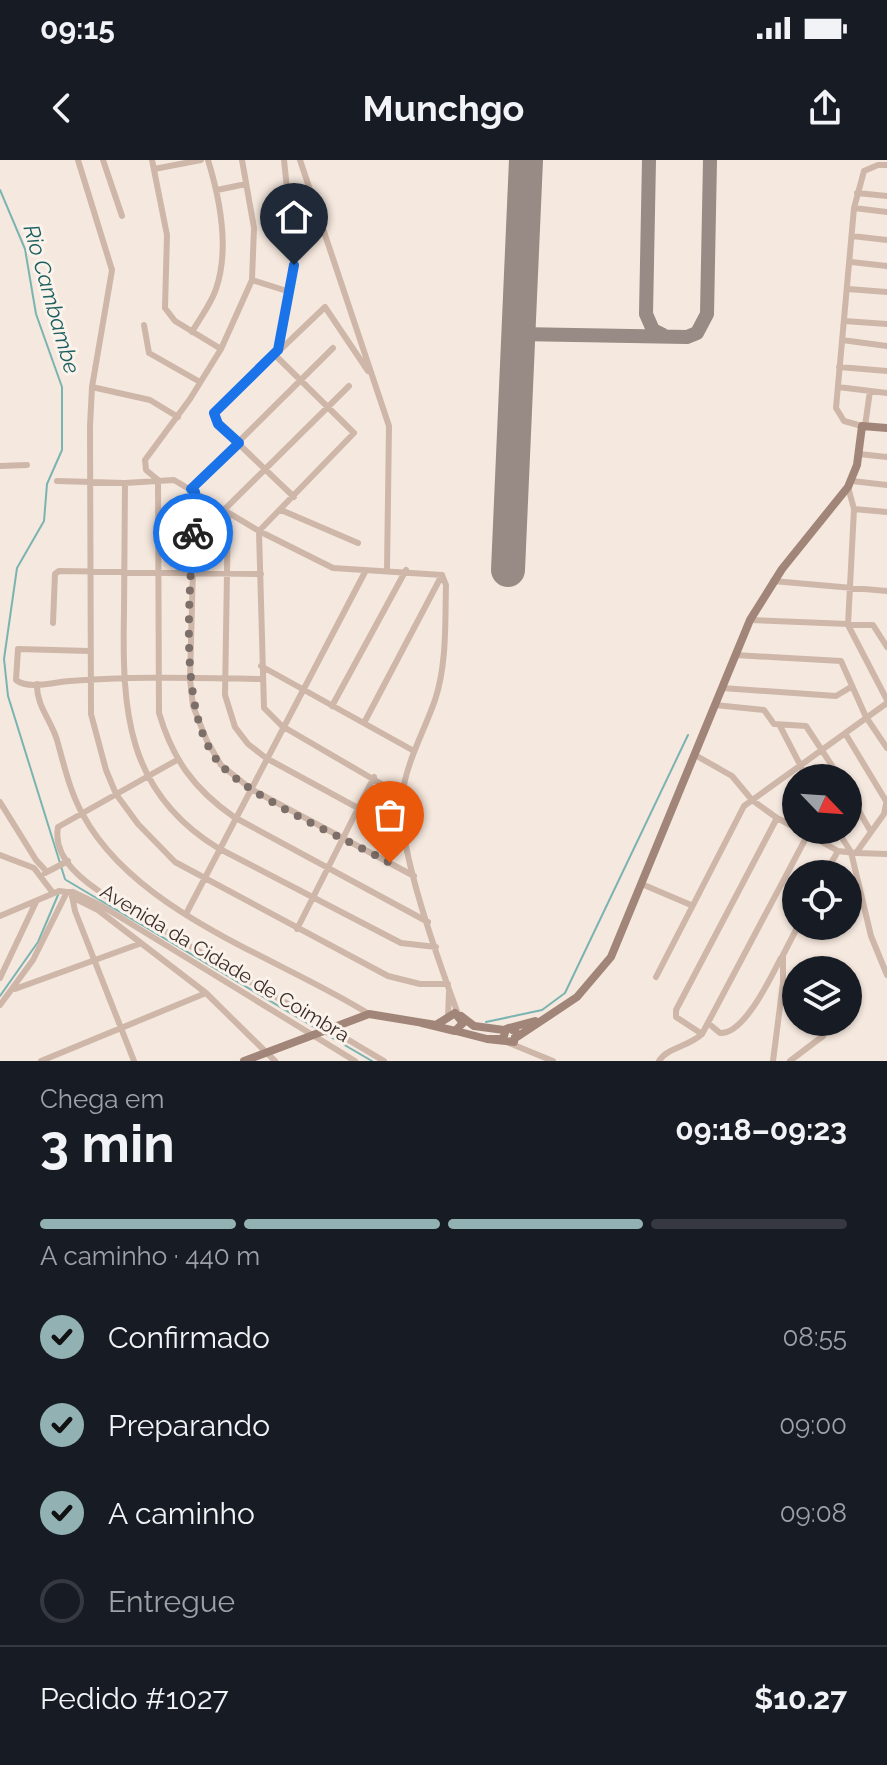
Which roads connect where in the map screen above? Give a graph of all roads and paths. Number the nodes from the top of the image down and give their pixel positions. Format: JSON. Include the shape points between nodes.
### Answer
{"nodes":[{"id":1,"x":78,"y":160,"type":"edge"},
{"id":2,"x":103,"y":160,"type":"edge"},
{"id":3,"x":152,"y":160,"type":"edge"},
{"id":4,"x":201,"y":160,"type":"edge"},
{"id":5,"x":208,"y":160,"type":"edge"},
{"id":6,"x":242,"y":160,"type":"edge"},
{"id":7,"x":284,"y":160,"type":"edge"},
{"id":8,"x":300,"y":160,"type":"edge"},
{"id":9,"x":887,"y":165,"type":"edge"},
{"id":10,"x":154,"y":169,"type":"junction"},
{"id":11,"x":246,"y":184,"type":"junction"},
{"id":12,"x":217,"y":190,"type":"junction"},
{"id":13,"x":857,"y":193,"type":"junction"},
{"id":14,"x":887,"y":196,"type":"edge"},
{"id":15,"x":854,"y":208,"type":"junction"},
{"id":16,"x":887,"y":212,"type":"edge"},
{"id":17,"x":122,"y":216,"type":"dead end"},
{"id":18,"x":852,"y":236,"type":"junction"},
{"id":19,"x":887,"y":240,"type":"edge"},
{"id":20,"x":851,"y":262,"type":"junction"},
{"id":21,"x":887,"y":266,"type":"edge"},
{"id":22,"x":252,"y":280,"type":"junction"},
{"id":23,"x":848,"y":289,"type":"junction"},
{"id":24,"x":287,"y":291,"type":"junction"},
{"id":25,"x":887,"y":292,"type":"edge"},
{"id":26,"x":844,"y":321,"type":"junction"},
{"id":27,"x":887,"y":324,"type":"edge"},
{"id":28,"x":144,"y":325,"type":"dead end"},
{"id":29,"x":192,"y":332,"type":"junction"},
{"id":30,"x":842,"y":340,"type":"junction"},
{"id":31,"x":887,"y":346,"type":"edge"},
{"id":32,"x":333,"y":348,"type":"dead end"},
{"id":33,"x":221,"y":349,"type":"junction"},
{"id":34,"x":276,"y":352,"type":"junction"},
{"id":35,"x":839,"y":367,"type":"junction"},
{"id":36,"x":887,"y":371,"type":"edge"},
{"id":37,"x":302,"y":380,"type":"junction"},
{"id":38,"x":375,"y":381,"type":"junction"},
{"id":39,"x":200,"y":382,"type":"junction"},
{"id":40,"x":349,"y":386,"type":"dead end"},
{"id":41,"x":92,"y":387,"type":"junction"},
{"id":42,"x":838,"y":387,"type":"junction"},
{"id":43,"x":870,"y":391,"type":"junction"},
{"id":44,"x":887,"y":393,"type":"edge"},
{"id":45,"x":330,"y":407,"type":"junction"},
{"id":46,"x":178,"y":417,"type":"junction"},
{"id":47,"x":863,"y":426,"type":"junction"},
{"id":48,"x":887,"y":428,"type":"edge"},
{"id":49,"x":239,"y":443,"type":"junction"},
{"id":50,"x":859,"y":454,"type":"junction"},
{"id":51,"x":887,"y":457,"type":"edge"},
{"id":52,"x":27,"y":465,"type":"dead end"},
{"id":53,"x":0,"y":466,"type":"edge"},
{"id":54,"x":265,"y":469,"type":"junction"},
{"id":55,"x":158,"y":480,"type":"junction"},
{"id":56,"x":57,"y":481,"type":"dead end"},
{"id":57,"x":90,"y":483,"type":"junction"},
{"id":58,"x":125,"y":483,"type":"junction"},
{"id":59,"x":850,"y":484,"type":"junction"},
{"id":60,"x":887,"y":485,"type":"edge"},
{"id":61,"x":193,"y":490,"type":"junction"},
{"id":62,"x":294,"y":497,"type":"junction"},
{"id":63,"x":854,"y":509,"type":"junction"},
{"id":64,"x":281,"y":510,"type":"junction"},
{"id":65,"x":225,"y":512,"type":"junction"},
{"id":66,"x":887,"y":512,"type":"edge"},
{"id":67,"x":259,"y":531,"type":"junction"},
{"id":68,"x":358,"y":543,"type":"dead end"},
{"id":69,"x":387,"y":570,"type":"junction"},
{"id":70,"x":406,"y":570,"type":"junction"},
{"id":71,"x":90,"y":571,"type":"junction"},
{"id":72,"x":124,"y":572,"type":"junction"},
{"id":73,"x":158,"y":572,"type":"junction"},
{"id":74,"x":192,"y":572,"type":"junction"},
{"id":75,"x":365,"y":572,"type":"junction"},
{"id":76,"x":226,"y":573,"type":"junction"},
{"id":77,"x":261,"y":574,"type":"junction"},
{"id":78,"x":442,"y":575,"type":"junction"},
{"id":79,"x":773,"y":581,"type":"junction"},
{"id":80,"x":851,"y":588,"type":"junction"},
{"id":81,"x":887,"y":591,"type":"edge"},
{"id":82,"x":750,"y":620,"type":"junction"},
{"id":83,"x":53,"y":623,"type":"dead end"},
{"id":84,"x":848,"y":625,"type":"junction"},
{"id":85,"x":887,"y":647,"type":"edge"},
{"id":86,"x":89,"y":651,"type":"junction"},
{"id":87,"x":735,"y":655,"type":"junction"},
{"id":88,"x":261,"y":666,"type":"junction"},
{"id":89,"x":122,"y":678,"type":"junction"},
{"id":90,"x":157,"y":678,"type":"junction"},
{"id":91,"x":89,"y":679,"type":"junction"},
{"id":92,"x":190,"y":679,"type":"junction"},
{"id":93,"x":224,"y":679,"type":"junction"},
{"id":94,"x":261,"y":679,"type":"junction"},
{"id":95,"x":37,"y":684,"type":"junction"},
{"id":96,"x":851,"y":687,"type":"junction"},
{"id":97,"x":722,"y":688,"type":"junction"},
{"id":98,"x":303,"y":689,"type":"junction"},
{"id":99,"x":887,"y":701,"type":"edge"},
{"id":100,"x":715,"y":705,"type":"junction"},
{"id":101,"x":332,"y":706,"type":"junction"},
{"id":102,"x":866,"y":717,"type":"junction"},
{"id":103,"x":364,"y":723,"type":"junction"},
{"id":104,"x":282,"y":726,"type":"junction"},
{"id":105,"x":780,"y":726,"type":"junction"},
{"id":106,"x":845,"y":733,"type":"junction"},
{"id":107,"x":887,"y":748,"type":"edge"},
{"id":108,"x":823,"y":749,"type":"junction"},
{"id":109,"x":414,"y":751,"type":"junction"},
{"id":110,"x":695,"y":755,"type":"junction"},
{"id":111,"x":266,"y":758,"type":"junction"},
{"id":112,"x":177,"y":760,"type":"junction"},
{"id":113,"x":799,"y":764,"type":"edge"},
{"id":114,"x":801,"y":764,"type":"edge"},
{"id":115,"x":832,"y":764,"type":"edge"},
{"id":116,"x":148,"y":776,"type":"junction"},
{"id":117,"x":374,"y":777,"type":"junction"},
{"id":118,"x":782,"y":778,"type":"edge"},
{"id":119,"x":251,"y":789,"type":"junction"},
{"id":120,"x":116,"y":794,"type":"junction"},
{"id":121,"x":402,"y":796,"type":"junction"},
{"id":122,"x":752,"y":800,"type":"junction"},
{"id":123,"x":886,"y":800,"type":"edge"},
{"id":124,"x":0,"y":802,"type":"edge"},
{"id":125,"x":359,"y":806,"type":"junction"},
{"id":126,"x":83,"y":815,"type":"junction"},
{"id":127,"x":862,"y":816,"type":"edge"},
{"id":128,"x":234,"y":817,"type":"junction"},
{"id":129,"x":777,"y":818,"type":"junction"},
{"id":130,"x":782,"y":821,"type":"edge"},
{"id":131,"x":871,"y":832,"type":"junction"},
{"id":132,"x":404,"y":833,"type":"junction"},
{"id":133,"x":342,"y":836,"type":"junction"},
{"id":134,"x":803,"y":844,"type":"edge"},
{"id":135,"x":826,"y":844,"type":"edge"},
{"id":136,"x":847,"y":844,"type":"edge"},
{"id":137,"x":218,"y":848,"type":"junction"},
{"id":138,"x":838,"y":851,"type":"junction"},
{"id":139,"x":853,"y":853,"type":"junction"},
{"id":140,"x":887,"y":854,"type":"edge"},
{"id":141,"x":0,"y":855,"type":"edge"},
{"id":142,"x":833,"y":860,"type":"edge"},
{"id":143,"x":66,"y":862,"type":"junction"},
{"id":144,"x":328,"y":868,"type":"junction"},
{"id":145,"x":47,"y":872,"type":"junction"},
{"id":146,"x":414,"y":876,"type":"junction"},
{"id":147,"x":202,"y":880,"type":"junction"},
{"id":148,"x":644,"y":885,"type":"junction"},
{"id":149,"x":76,"y":890,"type":"junction"},
{"id":150,"x":53,"y":893,"type":"junction"},
{"id":151,"x":312,"y":899,"type":"junction"},
{"id":152,"x":36,"y":902,"type":"junction"},
{"id":153,"x":691,"y":905,"type":"junction"},
{"id":154,"x":186,"y":914,"type":"junction"},
{"id":155,"x":0,"y":916,"type":"edge"},
{"id":156,"x":428,"y":922,"type":"junction"},
{"id":157,"x":297,"y":929,"type":"junction"},
{"id":158,"x":791,"y":940,"type":"edge"},
{"id":159,"x":139,"y":944,"type":"junction"},
{"id":160,"x":436,"y":947,"type":"junction"},
{"id":161,"x":783,"y":955,"type":"junction"},
{"id":162,"x":95,"y":960,"type":"junction"},
{"id":163,"x":887,"y":975,"type":"edge"},
{"id":164,"x":656,"y":977,"type":"dead end"},
{"id":165,"x":0,"y":978,"type":"edge"},
{"id":166,"x":448,"y":986,"type":"junction"},
{"id":167,"x":15,"y":989,"type":"junction"},
{"id":168,"x":206,"y":993,"type":"junction"},
{"id":169,"x":0,"y":1005,"type":"edge"},
{"id":170,"x":568,"y":1005,"type":"junction"},
{"id":171,"x":369,"y":1014,"type":"junction"},
{"id":172,"x":459,"y":1015,"type":"junction"},
{"id":173,"x":447,"y":1018,"type":"junction"},
{"id":174,"x":422,"y":1023,"type":"junction"},
{"id":175,"x":708,"y":1023,"type":"junction"},
{"id":176,"x":123,"y":1029,"type":"junction"},
{"id":177,"x":327,"y":1029,"type":"junction"},
{"id":178,"x":507,"y":1029,"type":"junction"},
{"id":179,"x":454,"y":1031,"type":"junction"},
{"id":180,"x":314,"y":1034,"type":"junction"},
{"id":181,"x":702,"y":1034,"type":"junction"},
{"id":182,"x":823,"y":1036,"type":"dead end"},
{"id":183,"x":487,"y":1039,"type":"junction"},
{"id":184,"x":514,"y":1040,"type":"junction"},
{"id":185,"x":265,"y":1052,"type":"junction"},
{"id":186,"x":41,"y":1061,"type":"edge"},
{"id":187,"x":134,"y":1061,"type":"edge"},
{"id":188,"x":244,"y":1061,"type":"edge"},
{"id":189,"x":275,"y":1061,"type":"edge"},
{"id":190,"x":355,"y":1061,"type":"edge"},
{"id":191,"x":384,"y":1061,"type":"edge"},
{"id":192,"x":553,"y":1061,"type":"edge"},
{"id":193,"x":659,"y":1061,"type":"edge"},
{"id":194,"x":773,"y":1061,"type":"edge"},
{"id":195,"x":790,"y":1061,"type":"edge"}],
"edges":[{"from":1,"to":41,"type":"street","via":[[112,259]]},
{"from":2,"to":17,"type":"street"},
{"from":3,"to":10,"type":"street"},
{"from":4,"to":10,"type":"street"},
{"from":5,"to":12,"type":"street"},
{"from":6,"to":11,"type":"street"},
{"from":7,"to":24,"type":"street","via":[[294,256]]},
{"from":8,"to":38,"type":"street"},
{"from":9,"to":13,"type":"street","via":[[864,171]]},
{"from":10,"to":29,"type":"street","via":[[167,235],[165,308]]},
{"from":11,"to":12,"type":"street"},
{"from":11,"to":22,"type":"street","via":[[254,228]]},
{"from":12,"to":29,"type":"street","via":[[223,240],[217,288]]},
{"from":13,"to":14,"type":"street"},
{"from":13,"to":15,"type":"street"},
{"from":15,"to":16,"type":"street"},
{"from":15,"to":18,"type":"street"},
{"from":18,"to":19,"type":"street"},
{"from":18,"to":20,"type":"street"},
{"from":20,"to":21,"type":"street"},
{"from":20,"to":23,"type":"street"},
{"from":22,"to":24,"type":"street"},
{"from":22,"to":33,"type":"street"},
{"from":23,"to":25,"type":"street"},
{"from":23,"to":26,"type":"street"},
{"from":24,"to":34,"type":"street"},
{"from":26,"to":27,"type":"street"},
{"from":26,"to":30,"type":"street"},
{"from":28,"to":39,"type":"street","via":[[149,353]]},
{"from":29,"to":33,"type":"street"},
{"from":30,"to":31,"type":"street"},
{"from":30,"to":35,"type":"street"},
{"from":32,"to":37,"type":"street"},
{"from":33,"to":39,"type":"street"},
{"from":34,"to":37,"type":"street"},
{"from":34,"to":38,"type":"street","via":[[326,307]]},
{"from":34,"to":49,"type":"street","via":[[214,413]]},
{"from":35,"to":36,"type":"street"},
{"from":35,"to":42,"type":"street"},
{"from":37,"to":45,"type":"street"},
{"from":37,"to":49,"type":"street"},
{"from":38,"to":69,"type":"street","via":[[389,426]]},
{"from":39,"to":46,"type":"street"},
{"from":40,"to":45,"type":"street"},
{"from":41,"to":46,"type":"street","via":[[150,400]]},
{"from":41,"to":57,"type":"street"},
{"from":42,"to":43,"type":"street"},
{"from":42,"to":47,"type":"street","via":[[838,416]]},
{"from":43,"to":44,"type":"street"},
{"from":43,"to":47,"type":"street"},
{"from":45,"to":54,"type":"street"},
{"from":45,"to":62,"type":"street","via":[[353,428],[353,437]]},
{"from":46,"to":55,"type":"street","via":[[145,460],[146,470]]},
{"from":47,"to":48,"type":"street"},
{"from":47,"to":50,"type":"street"},
{"from":49,"to":54,"type":"street"},
{"from":49,"to":61,"type":"street"},
{"from":50,"to":51,"type":"street"},
{"from":50,"to":59,"type":"street"},
{"from":52,"to":53,"type":"street"},
{"from":54,"to":62,"type":"street"},
{"from":54,"to":65,"type":"street"},
{"from":55,"to":58,"type":"street"},
{"from":55,"to":61,"type":"street","via":[[174,480]]},
{"from":55,"to":73,"type":"street"},
{"from":56,"to":57,"type":"street"},
{"from":57,"to":58,"type":"street"},
{"from":57,"to":71,"type":"street"},
{"from":58,"to":72,"type":"street"},
{"from":59,"to":60,"type":"street"},
{"from":59,"to":63,"type":"street"},
{"from":59,"to":79,"type":"street"},
{"from":61,"to":65,"type":"street"},
{"from":61,"to":74,"type":"street"},
{"from":62,"to":64,"type":"street"},
{"from":63,"to":66,"type":"street"},
{"from":63,"to":80,"type":"street"},
{"from":64,"to":67,"type":"street"},
{"from":64,"to":68,"type":"street"},
{"from":65,"to":67,"type":"street"},
{"from":65,"to":76,"type":"street"},
{"from":67,"to":75,"type":"street","via":[[324,564]]},
{"from":67,"to":77,"type":"street"},
{"from":69,"to":70,"type":"street"},
{"from":69,"to":75,"type":"street"},
{"from":70,"to":78,"type":"street"},
{"from":70,"to":101,"type":"street"},
{"from":71,"to":72,"type":"street"},
{"from":71,"to":83,"type":"street","via":[[57,572]]},
{"from":71,"to":86,"type":"street"},
{"from":72,"to":73,"type":"street"},
{"from":72,"to":89,"type":"street"},
{"from":73,"to":74,"type":"street"},
{"from":73,"to":90,"type":"street"},
{"from":74,"to":76,"type":"street"},
{"from":74,"to":92,"type":"street"},
{"from":75,"to":98,"type":"street"},
{"from":76,"to":77,"type":"street"},
{"from":76,"to":93,"type":"street"},
{"from":77,"to":88,"type":"street"},
{"from":78,"to":103,"type":"street"},
{"from":78,"to":109,"type":"street","via":[[442,668],[436,699]]},
{"from":79,"to":80,"type":"street"},
{"from":79,"to":82,"type":"street"},
{"from":80,"to":81,"type":"street"},
{"from":80,"to":84,"type":"street"},
{"from":82,"to":84,"type":"street"},
{"from":82,"to":87,"type":"street"},
{"from":84,"to":85,"type":"street","via":[[876,627]]},
{"from":84,"to":99,"type":"street"},
{"from":86,"to":91,"type":"street"},
{"from":86,"to":95,"type":"street","via":[[17,649],[16,680]]},
{"from":87,"to":96,"type":"street","via":[[837,660]]},
{"from":87,"to":97,"type":"street"},
{"from":88,"to":94,"type":"street"},
{"from":88,"to":98,"type":"street"},
{"from":89,"to":90,"type":"street"},
{"from":89,"to":91,"type":"street"},
{"from":89,"to":116,"type":"street","via":[[133,746]]},
{"from":90,"to":92,"type":"street"},
{"from":90,"to":112,"type":"street","via":[[159,713]]},
{"from":91,"to":95,"type":"street"},
{"from":91,"to":120,"type":"street","via":[[93,731]]},
{"from":92,"to":93,"type":"street"},
{"from":92,"to":119,"type":"street","via":[[193,706],[211,750]]},
{"from":93,"to":94,"type":"street"},
{"from":93,"to":111,"type":"street","via":[[235,727]]},
{"from":94,"to":104,"type":"street","via":[[264,708]]},
{"from":95,"to":126,"type":"street","via":[[38,701],[52,724]]},
{"from":96,"to":97,"type":"street","via":[[839,696]]},
{"from":96,"to":102,"type":"street"},
{"from":97,"to":100,"type":"street"},
{"from":98,"to":101,"type":"street"},
{"from":98,"to":104,"type":"street"},
{"from":99,"to":102,"type":"street"},
{"from":100,"to":105,"type":"street","via":[[764,710]]},
{"from":100,"to":110,"type":"street"},
{"from":101,"to":103,"type":"street"},
{"from":102,"to":106,"type":"street"},
{"from":102,"to":107,"type":"street"},
{"from":103,"to":109,"type":"street"},
{"from":104,"to":111,"type":"street"},
{"from":104,"to":117,"type":"street"},
{"from":105,"to":108,"type":"street","via":[[806,726]]},
{"from":105,"to":113,"type":"street"},
{"from":106,"to":108,"type":"street"},
{"from":106,"to":123,"type":"street"},
{"from":108,"to":114,"type":"street"},
{"from":108,"to":115,"type":"street"},
{"from":109,"to":121,"type":"street"},
{"from":110,"to":122,"type":"street","via":[[732,776]]},
{"from":110,"to":148,"type":"street"},
{"from":111,"to":119,"type":"street"},
{"from":111,"to":125,"type":"street"},
{"from":112,"to":116,"type":"street"},
{"from":112,"to":128,"type":"street","via":[[195,787]]},
{"from":116,"to":120,"type":"street"},
{"from":116,"to":137,"type":"street","via":[[190,829]]},
{"from":117,"to":121,"type":"street"},
{"from":117,"to":125,"type":"street"},
{"from":118,"to":122,"type":"street"},
{"from":119,"to":128,"type":"street"},
{"from":119,"to":133,"type":"street"},
{"from":120,"to":126,"type":"street"},
{"from":120,"to":147,"type":"street","via":[[160,849]]},
{"from":121,"to":132,"type":"street"},
{"from":122,"to":129,"type":"street"},
{"from":122,"to":153,"type":"street","via":[[741,810]]},
{"from":123,"to":131,"type":"street","via":[[884,814]]},
{"from":124,"to":145,"type":"street"},
{"from":125,"to":132,"type":"street"},
{"from":125,"to":133,"type":"street"},
{"from":126,"to":143,"type":"street","via":[[57,830]]},
{"from":126,"to":154,"type":"street","via":[[126,870]]},
{"from":127,"to":131,"type":"street"},
{"from":128,"to":137,"type":"street"},
{"from":128,"to":144,"type":"street"},
{"from":129,"to":130,"type":"street"},
{"from":129,"to":181,"type":"street","via":[[676,1010],[676,1017]]},
{"from":131,"to":139,"type":"street"},
{"from":132,"to":146,"type":"street"},
{"from":133,"to":144,"type":"street"},
{"from":133,"to":146,"type":"street"},
{"from":134,"to":175,"type":"street"},
{"from":135,"to":138,"type":"street"},
{"from":136,"to":139,"type":"street"},
{"from":137,"to":147,"type":"street"},
{"from":137,"to":151,"type":"street"},
{"from":138,"to":139,"type":"street"},
{"from":138,"to":142,"type":"street"},
{"from":139,"to":140,"type":"street"},
{"from":139,"to":163,"type":"street","via":[[871,936]]},
{"from":141,"to":145,"type":"street"},
{"from":143,"to":145,"type":"street"},
{"from":143,"to":149,"type":"street"},
{"from":144,"to":151,"type":"street"},
{"from":144,"to":156,"type":"street"},
{"from":145,"to":150,"type":"street"},
{"from":146,"to":156,"type":"street"},
{"from":147,"to":154,"type":"street"},
{"from":147,"to":157,"type":"street"},
{"from":148,"to":153,"type":"street"},
{"from":148,"to":170,"type":"street","via":[[604,969]]},
{"from":149,"to":150,"type":"street"},
{"from":149,"to":159,"type":"street"},
{"from":149,"to":162,"type":"street"},
{"from":149,"to":167,"type":"street"},
{"from":149,"to":177,"type":"street","name":"Avenida da Cidade de Coimbra","via":[[111,899]]},
{"from":149,"to":180,"type":"street","name":"Avenida da Cidade de Coimbra"},
{"from":150,"to":152,"type":"street"},
{"from":151,"to":157,"type":"street"},
{"from":151,"to":160,"type":"street","via":[[401,943]]},
{"from":152,"to":155,"type":"street"},
{"from":152,"to":165,"type":"street"},
{"from":153,"to":164,"type":"street"},
{"from":154,"to":171,"type":"street"},
{"from":156,"to":160,"type":"street"},
{"from":157,"to":166,"type":"street","via":[[388,976]]},
{"from":158,"to":161,"type":"street"},
{"from":159,"to":162,"type":"street"},
{"from":159,"to":168,"type":"street"},
{"from":160,"to":166,"type":"street"},
{"from":161,"to":175,"type":"street","via":[[746,1017],[726,1034]]},
{"from":161,"to":194,"type":"street"},
{"from":162,"to":167,"type":"street"},
{"from":162,"to":176,"type":"street"},
{"from":166,"to":172,"type":"street"},
{"from":166,"to":173,"type":"street"},
{"from":167,"to":169,"type":"street"},
{"from":168,"to":176,"type":"street"},
{"from":168,"to":185,"type":"street"},
{"from":170,"to":178,"type":"street"},
{"from":170,"to":184,"type":"street"},
{"from":171,"to":174,"type":"street"},
{"from":171,"to":177,"type":"street"},
{"from":172,"to":173,"type":"street"},
{"from":172,"to":178,"type":"street","via":[[474,1026]]},
{"from":172,"to":179,"type":"street","via":[[463,1023]]},
{"from":173,"to":174,"type":"street","via":[[436,1025]]},
{"from":173,"to":179,"type":"street"},
{"from":174,"to":179,"type":"street"},
{"from":175,"to":181,"type":"street"},
{"from":176,"to":186,"type":"street"},
{"from":176,"to":187,"type":"street"},
{"from":177,"to":180,"type":"street"},
{"from":177,"to":191,"type":"street","name":"Avenida da Cidade de Coimbra"},
{"from":178,"to":183,"type":"street","via":[[503,1039]]},
{"from":178,"to":184,"type":"street","via":[[515,1030]]},
{"from":179,"to":183,"type":"street"},
{"from":180,"to":185,"type":"street"},
{"from":180,"to":190,"type":"street","name":"Avenida da Cidade de Coimbra"},
{"from":181,"to":193,"type":"street","via":[[686,1047],[667,1051]]},
{"from":182,"to":195,"type":"street"},
{"from":183,"to":184,"type":"street"},
{"from":184,"to":192,"type":"street"},
{"from":185,"to":188,"type":"street"},
{"from":185,"to":189,"type":"street"}]}
